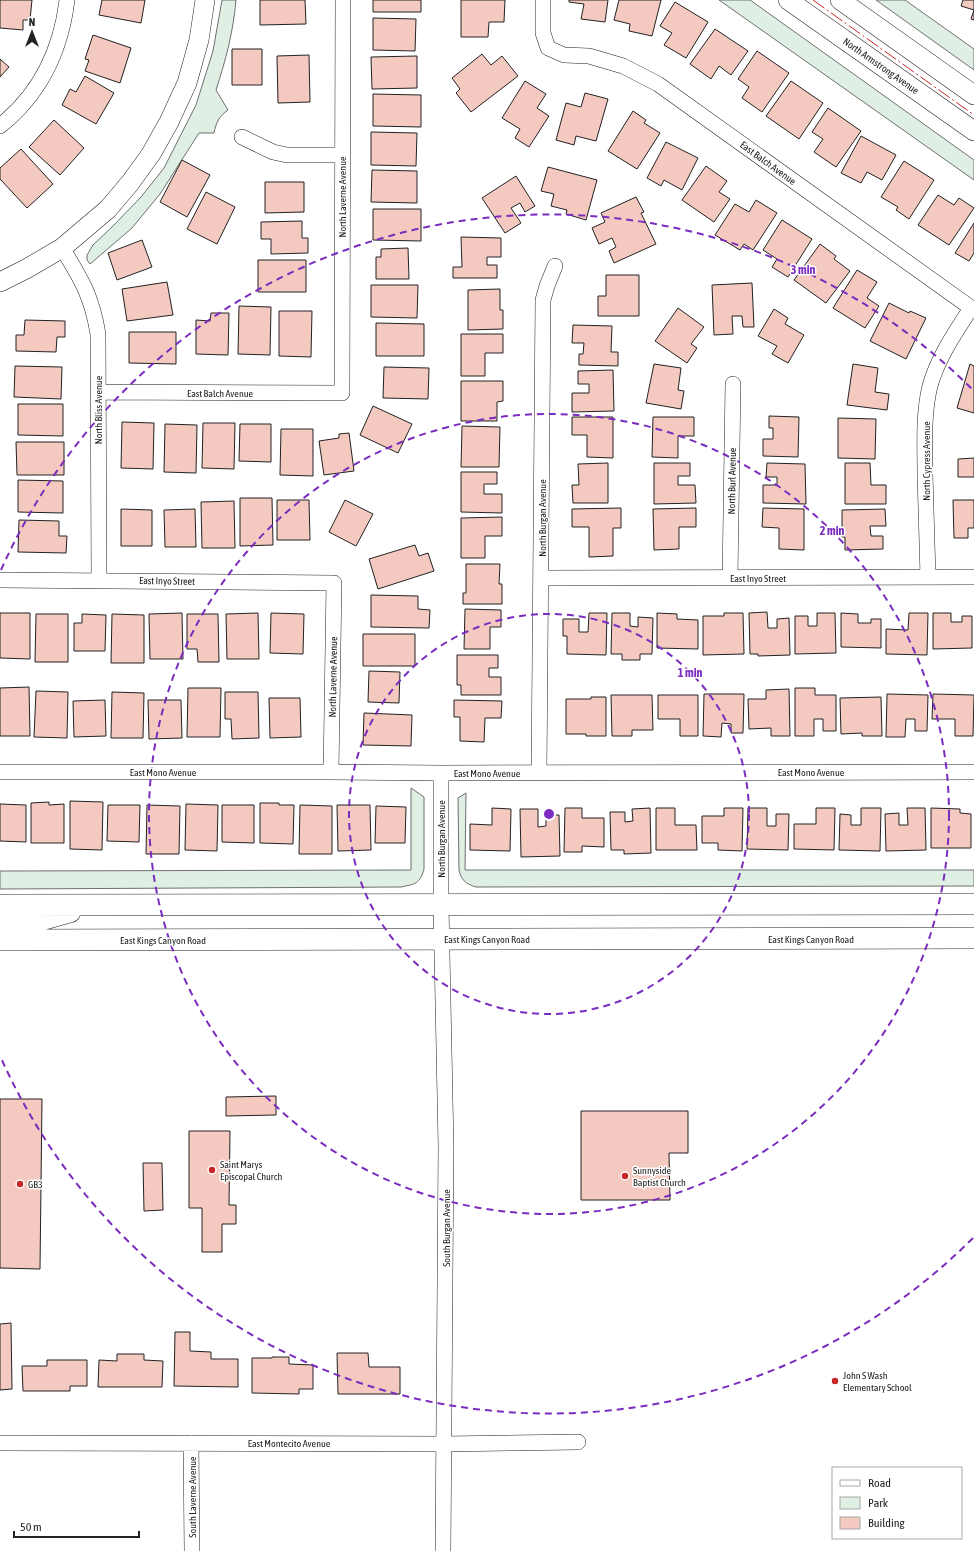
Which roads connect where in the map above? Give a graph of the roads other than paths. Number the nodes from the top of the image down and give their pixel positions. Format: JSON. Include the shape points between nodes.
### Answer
{"nodes":[{"id":1,"x":67,"y":0,"type":"edge"},
{"id":2,"x":206,"y":0,"type":"edge"},
{"id":3,"x":342,"y":0,"type":"edge"},
{"id":4,"x":543,"y":0,"type":"edge"},
{"id":5,"x":788,"y":0,"type":"edge"},
{"id":6,"x":840,"y":0,"type":"edge"},
{"id":7,"x":974,"y":95,"type":"edge"},
{"id":8,"x":0,"y":126,"type":"edge"},
{"id":9,"x":974,"y":132,"type":"edge"},
{"id":10,"x":242,"y":137,"type":"dead end"},
{"id":11,"x":342,"y":155,"type":"junction"},
{"id":12,"x":62,"y":248,"type":"junction"},
{"id":13,"x":556,"y":266,"type":"dead end"},
{"id":14,"x":0,"y":282,"type":"edge"},
{"id":15,"x":973,"y":309,"type":"edge"},
{"id":16,"x":734,"y":384,"type":"dead end"},
{"id":17,"x":98,"y":392,"type":"junction"},
{"id":18,"x":342,"y":393,"type":"joint"},
{"id":19,"x":928,"y":577,"type":"junction"},
{"id":20,"x":974,"y":577,"type":"edge"},
{"id":21,"x":541,"y":578,"type":"junction"},
{"id":22,"x":730,"y":578,"type":"junction"},
{"id":23,"x":0,"y":580,"type":"edge"},
{"id":24,"x":99,"y":580,"type":"junction"},
{"id":25,"x":334,"y":583,"type":"joint"},
{"id":26,"x":0,"y":772,"type":"edge"},
{"id":27,"x":331,"y":772,"type":"junction"},
{"id":28,"x":974,"y":772,"type":"edge"},
{"id":29,"x":441,"y":773,"type":"junction"},
{"id":30,"x":539,"y":773,"type":"junction"},
{"id":31,"x":974,"y":904,"type":"edge"},
{"id":32,"x":0,"y":905,"type":"edge"},
{"id":33,"x":96,"y":905,"type":"junction"},
{"id":34,"x":441,"y":905,"type":"junction"},
{"id":35,"x":0,"y":921,"type":"edge"},
{"id":36,"x":442,"y":938,"type":"junction"},
{"id":37,"x":974,"y":938,"type":"edge"},
{"id":38,"x":0,"y":940,"type":"edge"},
{"id":39,"x":0,"y":1442,"type":"edge"},
{"id":40,"x":578,"y":1442,"type":"dead end"},
{"id":41,"x":192,"y":1443,"type":"junction"},
{"id":42,"x":444,"y":1444,"type":"junction"},
{"id":43,"x":192,"y":1551,"type":"edge"},
{"id":44,"x":443,"y":1551,"type":"edge"}],
"edges":[{"from":1,"to":8,"type":"street","via":[[59,40],[51,63],[21,107]]},
{"from":2,"to":12,"type":"street","via":[[199,40],[187,83],[151,154],[108,209]]},
{"from":3,"to":11,"type":"street","name":"North Laverne Avenue"},
{"from":4,"to":15,"type":"street","name":"East Balch Avenue","via":[[543,33],[548,48],[564,55],[589,56],[623,66],[658,84]]},
{"from":5,"to":9,"type":"street","name":"North Armstrong Avenue"},
{"from":6,"to":7,"type":"street"},
{"from":10,"to":11,"type":"street","via":[[273,152],[287,155]]},
{"from":11,"to":18,"type":"street","name":"North Laverne Avenue"},
{"from":12,"to":14,"type":"street"},
{"from":12,"to":17,"type":"street","name":"North Bliss Avenue","via":[[86,288],[94,312],[98,334]]},
{"from":13,"to":21,"type":"street","name":"North Burgan Avenue","via":[[543,300]]},
{"from":15,"to":19,"type":"street","name":"North Cypress Avenue","via":[[949,342],[930,387],[926,409],[924,437]]},
{"from":16,"to":22,"type":"street","name":"North Burl Avenue"},
{"from":17,"to":18,"type":"street","name":"East Balch Avenue"},
{"from":17,"to":24,"type":"street","name":"North Bliss Avenue"},
{"from":19,"to":20,"type":"street","name":"East Inyo Street"},
{"from":19,"to":22,"type":"street","name":"East Inyo Street"},
{"from":21,"to":22,"type":"street","name":"East Inyo Street"},
{"from":21,"to":30,"type":"street","name":"North Burgan Avenue"},
{"from":23,"to":24,"type":"street","name":"East Inyo Street"},
{"from":24,"to":25,"type":"street","name":"East Inyo Street"},
{"from":25,"to":27,"type":"street","name":"North Laverne Avenue"},
{"from":26,"to":27,"type":"street","name":"East Mono Avenue"},
{"from":27,"to":29,"type":"street","name":"East Mono Avenue"},
{"from":28,"to":30,"type":"street","name":"East Mono Avenue"},
{"from":29,"to":30,"type":"street","name":"East Mono Avenue"},
{"from":29,"to":34,"type":"street","name":"North Burgan Avenue"},
{"from":31,"to":34,"type":"main road"},
{"from":32,"to":33,"type":"main road"},
{"from":33,"to":34,"type":"main road"},
{"from":33,"to":35,"type":"main road","via":[[34,922]]},
{"from":34,"to":36,"type":"street","name":"South Burgan Avenue"},
{"from":36,"to":37,"type":"main road","name":"East Kings Canyon Road"},
{"from":36,"to":38,"type":"main road","name":"East Kings Canyon Road"},
{"from":36,"to":42,"type":"street","name":"South Burgan Avenue","via":[[446,1146]]},
{"from":39,"to":41,"type":"street","name":"East Montecito Avenue"},
{"from":40,"to":42,"type":"street","name":"East Montecito Avenue"},
{"from":41,"to":42,"type":"street","name":"East Montecito Avenue"},
{"from":41,"to":43,"type":"street","name":"South Laverne Avenue"},
{"from":42,"to":44,"type":"street","name":"South Burgan Avenue"}]}
